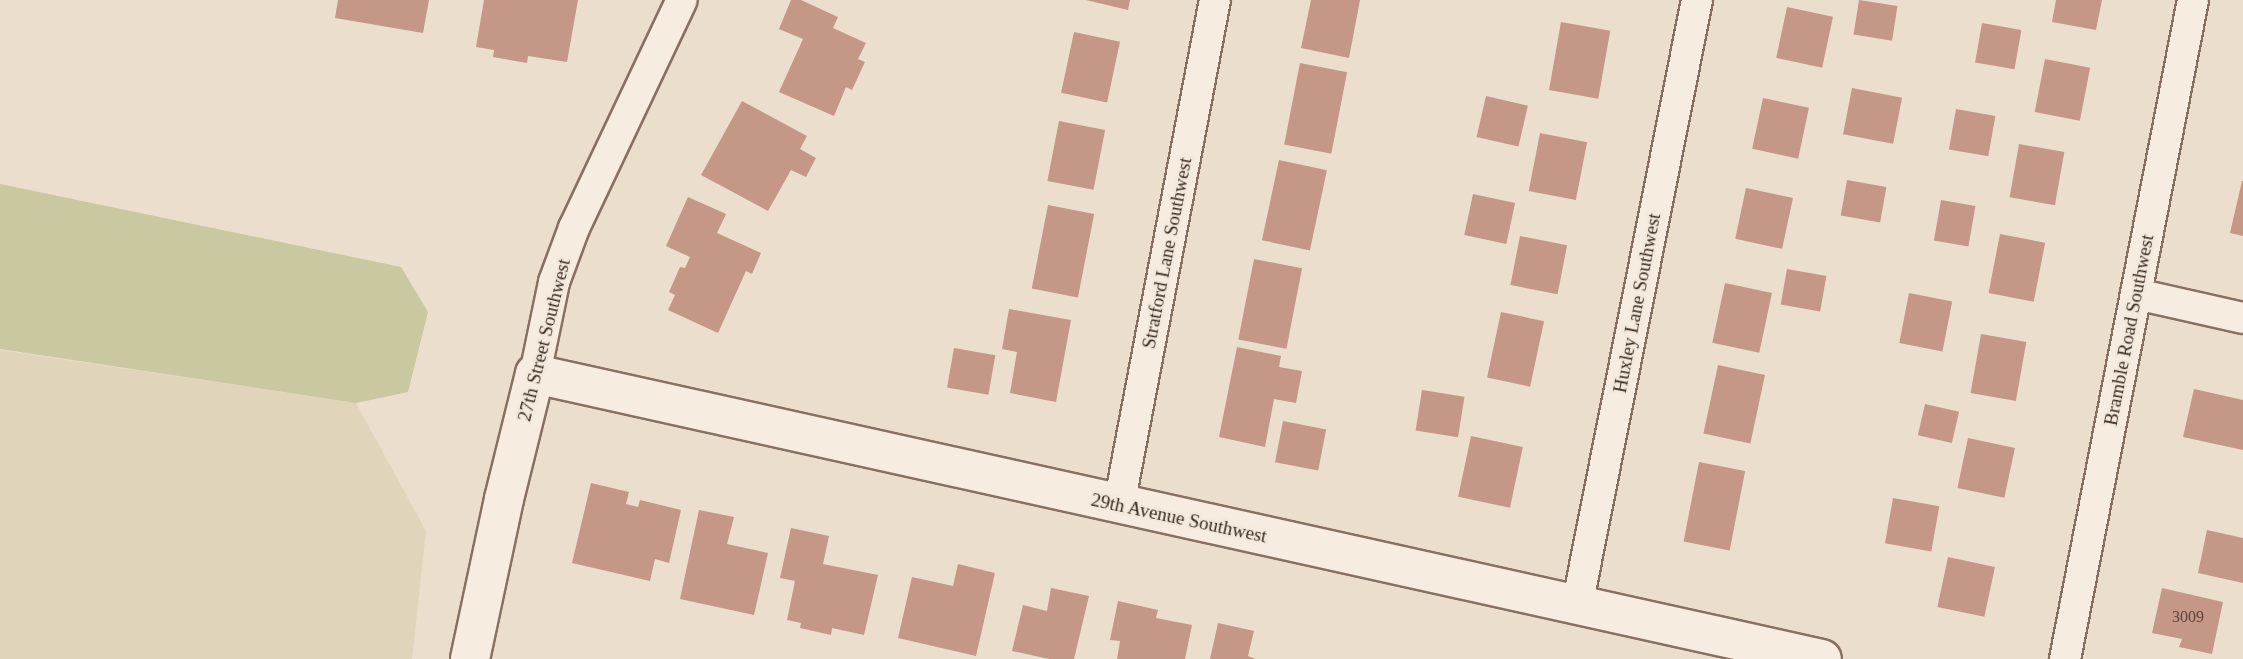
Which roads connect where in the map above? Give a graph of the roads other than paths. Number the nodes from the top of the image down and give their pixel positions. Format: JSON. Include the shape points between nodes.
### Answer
{"nodes":[{"id":1,"x":682,"y":0,"type":"edge"},
{"id":2,"x":1216,"y":0,"type":"edge"},
{"id":3,"x":1697,"y":0,"type":"edge"},
{"id":4,"x":2193,"y":0,"type":"edge"},
{"id":5,"x":2136,"y":294,"type":"junction"},
{"id":6,"x":2243,"y":318,"type":"edge"},
{"id":7,"x":536,"y":374,"type":"junction"},
{"id":8,"x":1119,"y":505,"type":"junction"},
{"id":9,"x":1577,"y":606,"type":"junction"},
{"id":10,"x":470,"y":659,"type":"edge"},
{"id":11,"x":1822,"y":659,"type":"edge"},
{"id":12,"x":2065,"y":659,"type":"edge"}],
"edges":[{"from":1,"to":7,"type":"street","name":"27th Street Southwest","via":[[575,228],[554,282]]},
{"from":2,"to":8,"type":"street","name":"Stratford Lane Southwest"},
{"from":3,"to":9,"type":"street","name":"Huxley Lane Southwest"},
{"from":4,"to":5,"type":"street","name":"Bramble Road Southwest"},
{"from":5,"to":6,"type":"street"},
{"from":5,"to":12,"type":"street","name":"Bramble Road Southwest"},
{"from":7,"to":8,"type":"street","name":"29th Avenue Southwest"},
{"from":7,"to":10,"type":"street","name":"27th Street Southwest"},
{"from":8,"to":9,"type":"street","name":"29th Avenue Southwest"},
{"from":9,"to":11,"type":"street","name":"29th Avenue Southwest"}]}
